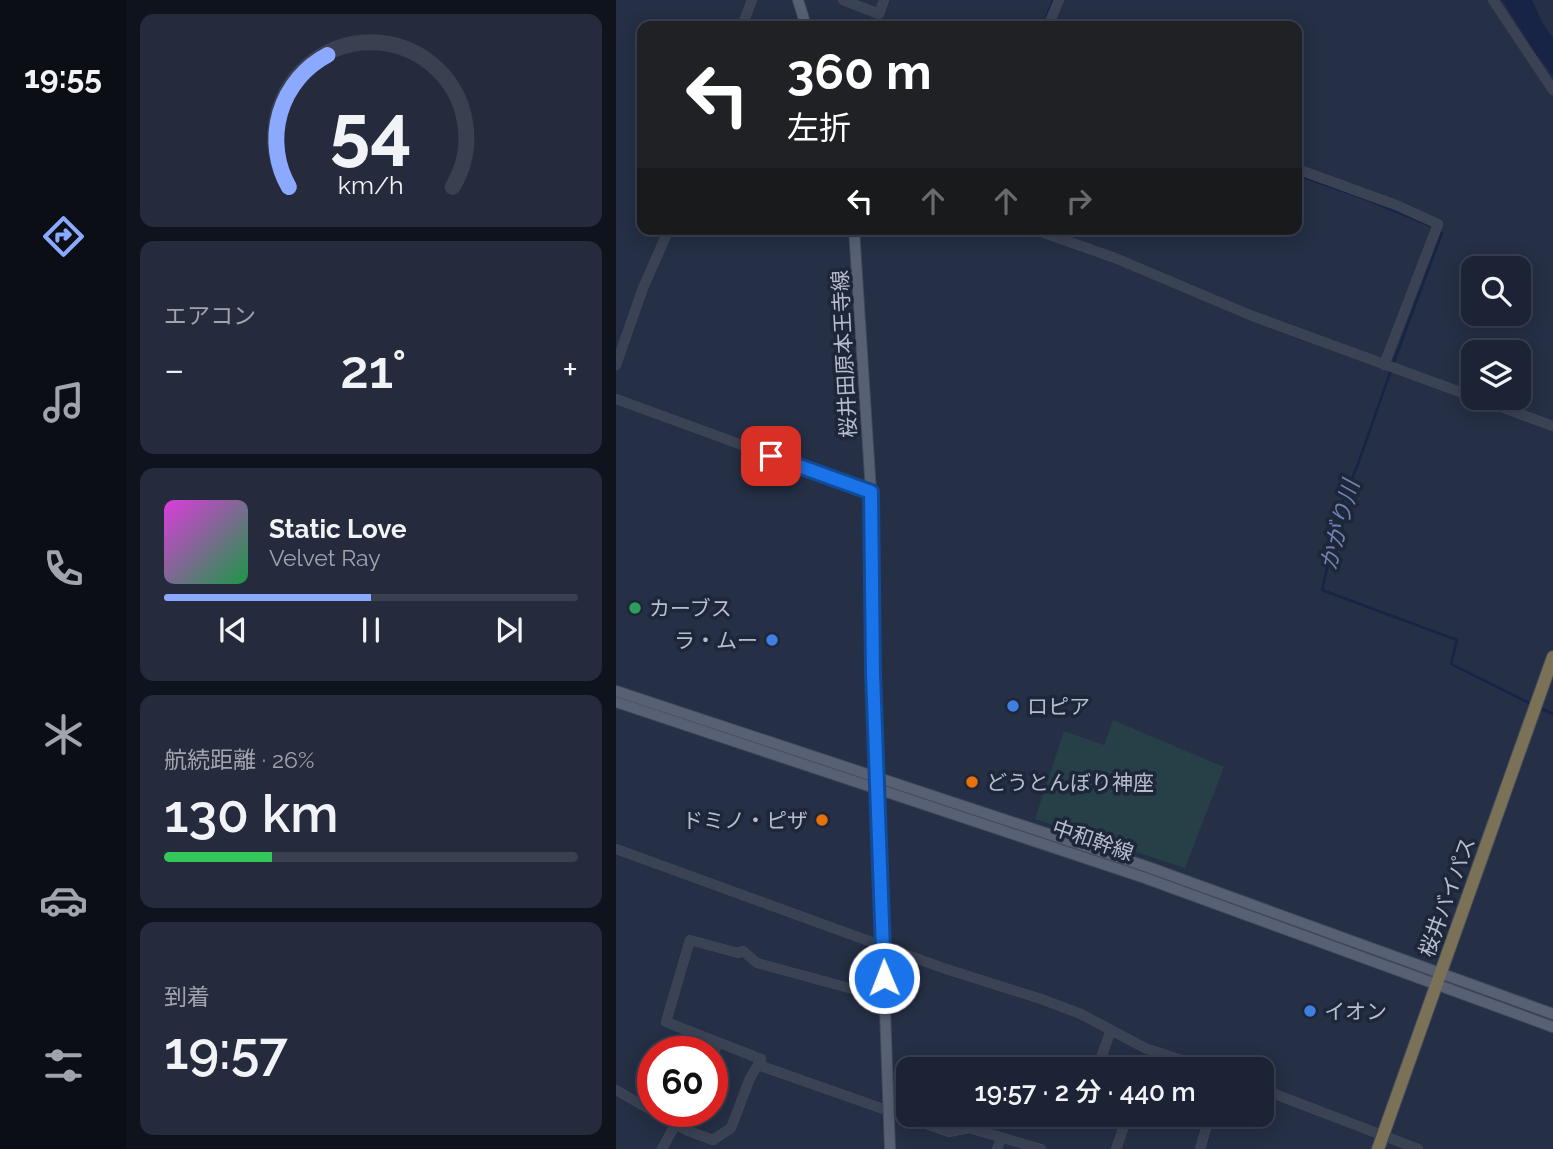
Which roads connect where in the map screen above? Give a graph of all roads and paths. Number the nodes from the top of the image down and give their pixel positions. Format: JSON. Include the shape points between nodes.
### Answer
{"nodes":[{"id":1,"x":752,"y":0,"type":"edge"},
{"id":2,"x":798,"y":0,"type":"edge"},
{"id":3,"x":843,"y":0,"type":"edge"},
{"id":4,"x":884,"y":0,"type":"edge"},
{"id":5,"x":1059,"y":0,"type":"edge"},
{"id":6,"x":1493,"y":0,"type":"edge"},
{"id":7,"x":744,"y":21,"type":"edge"},
{"id":8,"x":804,"y":21,"type":"edge"},
{"id":9,"x":1050,"y":21,"type":"edge"},
{"id":10,"x":1553,"y":90,"type":"edge"},
{"id":11,"x":1302,"y":171,"type":"edge"},
{"id":12,"x":666,"y":235,"type":"edge"},
{"id":13,"x":854,"y":235,"type":"edge"},
{"id":14,"x":1050,"y":235,"type":"edge"},
{"id":15,"x":616,"y":365,"type":"edge"},
{"id":16,"x":1384,"y":365,"type":"junction"},
{"id":17,"x":616,"y":399,"type":"edge"},
{"id":18,"x":1553,"y":426,"type":"edge"},
{"id":19,"x":871,"y":492,"type":"junction"},
{"id":20,"x":1553,"y":657,"type":"edge"},
{"id":21,"x":616,"y":691,"type":"edge"},
{"id":22,"x":616,"y":702,"type":"edge"},
{"id":23,"x":877,"y":782,"type":"junction"},
{"id":24,"x":616,"y":849,"type":"edge"},
{"id":25,"x":884,"y":947,"type":"junction"},
{"id":26,"x":1439,"y":978,"type":"junction"},
{"id":27,"x":886,"y":998,"type":"junction"},
{"id":28,"x":1553,"y":1014,"type":"edge"},
{"id":29,"x":1553,"y":1027,"type":"edge"},
{"id":30,"x":1111,"y":1030,"type":"junction"},
{"id":31,"x":702,"y":1036,"type":"edge"},
{"id":32,"x":728,"y":1046,"type":"edge"},
{"id":33,"x":1101,"y":1057,"type":"edge"},
{"id":34,"x":1172,"y":1057,"type":"edge"},
{"id":35,"x":758,"y":1065,"type":"junction"},
{"id":36,"x":616,"y":1090,"type":"edge"},
{"id":37,"x":1274,"y":1094,"type":"edge"},
{"id":38,"x":637,"y":1102,"type":"edge"},
{"id":39,"x":889,"y":1111,"type":"junction"},
{"id":40,"x":674,"y":1127,"type":"edge"},
{"id":41,"x":679,"y":1127,"type":"edge"},
{"id":42,"x":1124,"y":1127,"type":"edge"},
{"id":43,"x":1206,"y":1127,"type":"edge"},
{"id":44,"x":1383,"y":1135,"type":"junction"},
{"id":45,"x":1001,"y":1139,"type":"junction"},
{"id":46,"x":712,"y":1145,"type":"edge"},
{"id":47,"x":662,"y":1149,"type":"edge"},
{"id":48,"x":890,"y":1149,"type":"edge"},
{"id":49,"x":997,"y":1149,"type":"edge"},
{"id":50,"x":1041,"y":1149,"type":"edge"},
{"id":51,"x":1116,"y":1149,"type":"edge"},
{"id":52,"x":1200,"y":1149,"type":"edge"},
{"id":53,"x":1378,"y":1149,"type":"edge"},
{"id":54,"x":1418,"y":1149,"type":"edge"}],
"edges":[{"from":1,"to":7,"type":"street"},
{"from":2,"to":8,"type":"main road"},
{"from":3,"to":4,"type":"street","via":[[879,14]]},
{"from":5,"to":9,"type":"street"},
{"from":6,"to":10,"type":"street"},
{"from":11,"to":16,"type":"street","via":[[1438,224]]},
{"from":12,"to":15,"type":"street"},
{"from":13,"to":19,"type":"main road","name":"桜井田原本王寺線"},
{"from":14,"to":16,"type":"street"},
{"from":16,"to":18,"type":"street"},
{"from":17,"to":19,"type":"street"},
{"from":19,"to":23,"type":"main road","name":"桜井田原本王寺線"},
{"from":20,"to":26,"type":"highway","name":"桜井バイパス"},
{"from":21,"to":23,"type":"main road","name":"中和幹線"},
{"from":22,"to":23,"type":"main road","name":"中和幹線"},
{"from":23,"to":25,"type":"main road","name":"桜井田原本王寺線"},
{"from":23,"to":26,"type":"main road","name":"中和幹線"},
{"from":24,"to":25,"type":"street"},
{"from":25,"to":27,"type":"main road","name":"桜井田原本王寺線"},
{"from":25,"to":30,"type":"street","via":[[1041,999]]},
{"from":26,"to":28,"type":"main road","name":"中和幹線"},
{"from":26,"to":29,"type":"main road","name":"中和幹線"},
{"from":26,"to":44,"type":"highway","name":"桜井バイパス"},
{"from":27,"to":31,"type":"street","via":[[757,963],[743,951],[690,940],[666,1022]]},
{"from":27,"to":39,"type":"main road","name":"桜井田原本王寺線"},
{"from":30,"to":33,"type":"street"},
{"from":30,"to":34,"type":"street"},
{"from":32,"to":35,"type":"street","via":[[761,1059]]},
{"from":35,"to":39,"type":"street"},
{"from":35,"to":46,"type":"street","via":[[731,1128]]},
{"from":36,"to":38,"type":"street"},
{"from":37,"to":44,"type":"street"},
{"from":39,"to":45,"type":"street","via":[[949,1132],[969,1128]]},
{"from":39,"to":48,"type":"main road","name":"桜井田原本王寺線"},
{"from":40,"to":47,"type":"street"},
{"from":41,"to":46,"type":"street"},
{"from":42,"to":51,"type":"street"},
{"from":43,"to":52,"type":"street"},
{"from":44,"to":53,"type":"highway","name":"桜井バイパス"},
{"from":44,"to":54,"type":"street"},
{"from":45,"to":49,"type":"street"},
{"from":45,"to":50,"type":"street"}]}
